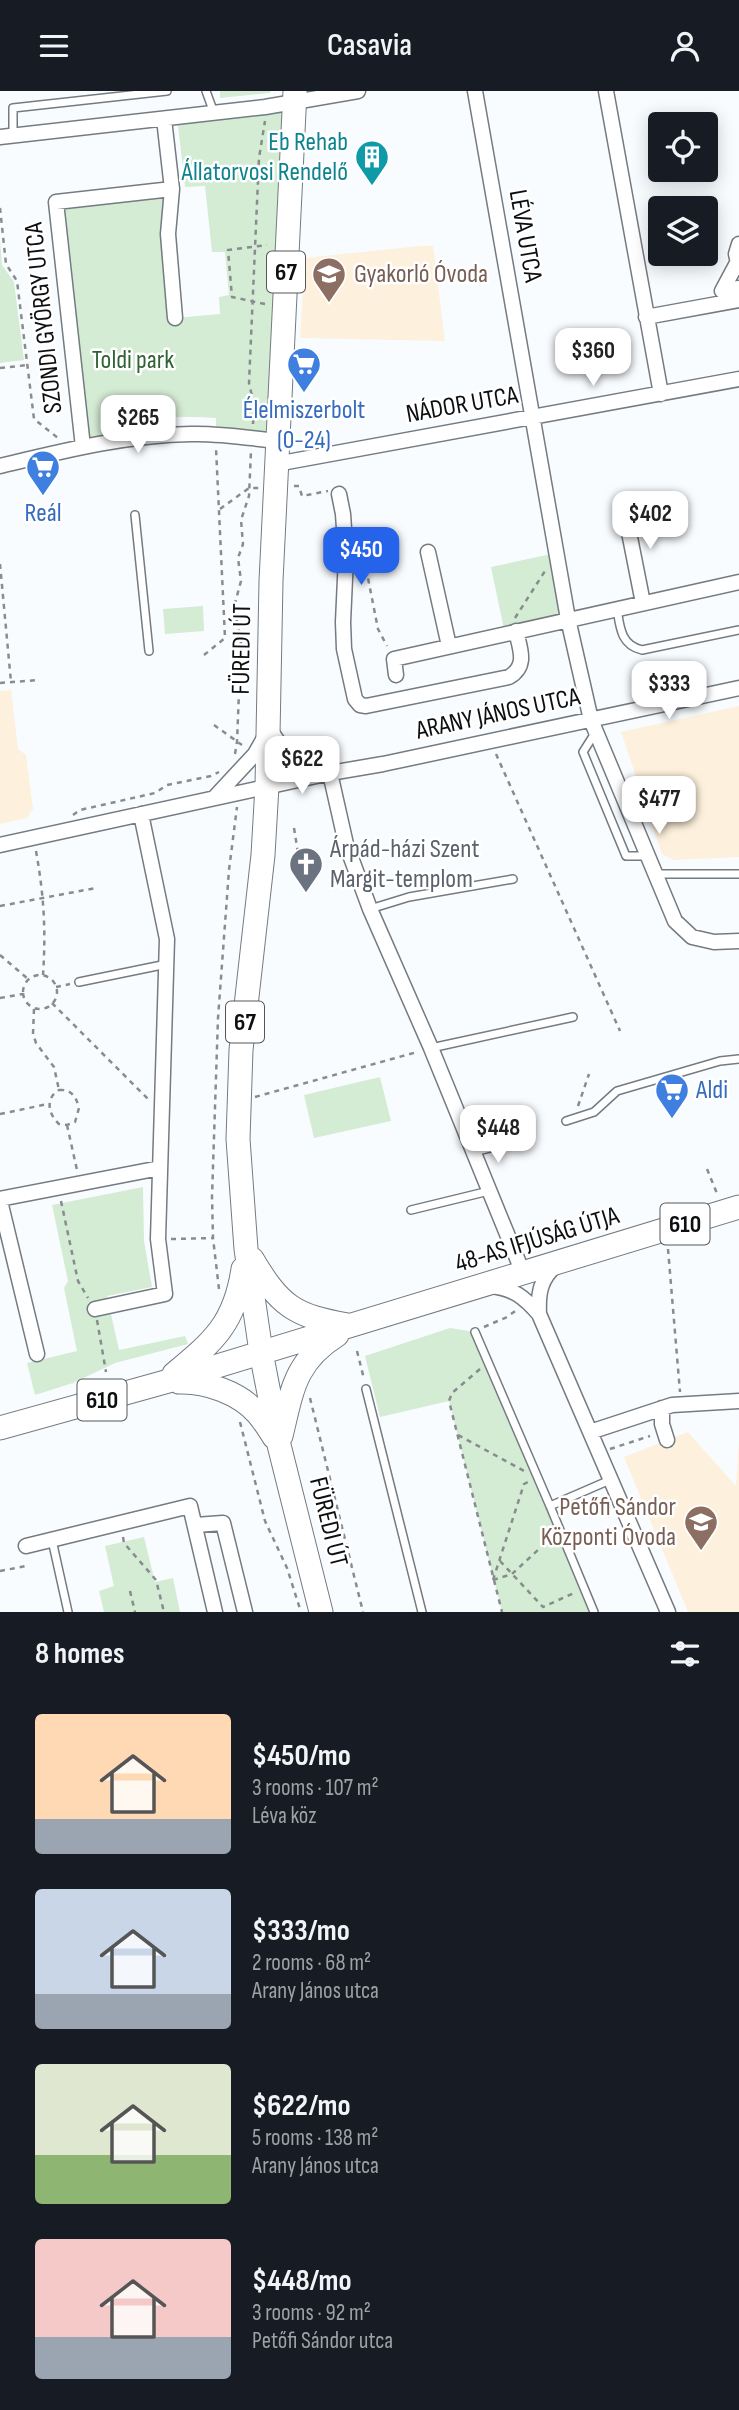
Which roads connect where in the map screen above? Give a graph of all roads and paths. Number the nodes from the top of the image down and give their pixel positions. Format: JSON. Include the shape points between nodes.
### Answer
{"nodes":[{"id":1,"x":166,"y":91,"type":"edge"},
{"id":2,"x":206,"y":91,"type":"edge"},
{"id":3,"x":358,"y":91,"type":"edge"},
{"id":4,"x":475,"y":91,"type":"edge"},
{"id":5,"x":606,"y":91,"type":"edge"},
{"id":6,"x":295,"y":97,"type":"edge"},
{"id":7,"x":215,"y":113,"type":"junction"},
{"id":8,"x":164,"y":119,"type":"junction"},
{"id":9,"x":7,"y":137,"type":"edge"},
{"id":10,"x":172,"y":190,"type":"junction"},
{"id":11,"x":0,"y":208,"type":"edge"},
{"id":12,"x":739,"y":244,"type":"edge"},
{"id":13,"x":267,"y":245,"type":"dead end"},
{"id":14,"x":738,"y":266,"type":"edge"},
{"id":15,"x":739,"y":288,"type":"edge"},
{"id":16,"x":726,"y":299,"type":"edge"},
{"id":17,"x":265,"y":304,"type":"dead end"},
{"id":18,"x":646,"y":317,"type":"junction"},
{"id":19,"x":175,"y":318,"type":"dead end"},
{"id":20,"x":28,"y":365,"type":"junction"},
{"id":21,"x":0,"y":368,"type":"edge"},
{"id":22,"x":739,"y":379,"type":"edge"},
{"id":23,"x":661,"y":394,"type":"junction"},
{"id":24,"x":532,"y":417,"type":"junction"},
{"id":25,"x":216,"y":434,"type":"junction"},
{"id":26,"x":277,"y":440,"type":"junction"},
{"id":27,"x":78,"y":448,"type":"junction"},
{"id":28,"x":276,"y":464,"type":"junction"},
{"id":29,"x":0,"y":465,"type":"edge"},
{"id":30,"x":275,"y":487,"type":"junction"},
{"id":31,"x":339,"y":492,"type":"joint"},
{"id":32,"x":624,"y":507,"type":"dead end"},
{"id":33,"x":219,"y":510,"type":"junction"},
{"id":34,"x":135,"y":515,"type":"dead end"},
{"id":35,"x":428,"y":552,"type":"dead end"},
{"id":36,"x":556,"y":553,"type":"junction"},
{"id":37,"x":0,"y":564,"type":"edge"},
{"id":38,"x":366,"y":568,"type":"dead end"},
{"id":39,"x":739,"y":582,"type":"edge"},
{"id":40,"x":643,"y":603,"type":"junction"},
{"id":41,"x":617,"y":609,"type":"junction"},
{"id":42,"x":568,"y":619,"type":"junction"},
{"id":43,"x":739,"y":630,"type":"edge"},
{"id":44,"x":511,"y":633,"type":"junction"},
{"id":45,"x":449,"y":646,"type":"junction"},
{"id":46,"x":149,"y":652,"type":"dead end"},
{"id":47,"x":204,"y":655,"type":"dead end"},
{"id":48,"x":394,"y":659,"type":"junction"},
{"id":49,"x":396,"y":675,"type":"dead end"},
{"id":50,"x":38,"y":680,"type":"dead end"},
{"id":51,"x":11,"y":682,"type":"junction"},
{"id":52,"x":0,"y":683,"type":"edge"},
{"id":53,"x":739,"y":688,"type":"edge"},
{"id":54,"x":214,"y":725,"type":"dead end"},
{"id":55,"x":593,"y":726,"type":"junction"},
{"id":56,"x":269,"y":728,"type":"junction"},
{"id":57,"x":491,"y":741,"type":"junction"},
{"id":58,"x":242,"y":745,"type":"dead end"},
{"id":59,"x":222,"y":770,"type":"dead end"},
{"id":60,"x":330,"y":773,"type":"junction"},
{"id":61,"x":267,"y":786,"type":"junction"},
{"id":62,"x":239,"y":793,"type":"junction"},
{"id":63,"x":214,"y":798,"type":"junction"},
{"id":64,"x":80,"y":810,"type":"dead end"},
{"id":65,"x":141,"y":814,"type":"junction"},
{"id":66,"x":294,"y":828,"type":"dead end"},
{"id":67,"x":34,"y":838,"type":"junction"},
{"id":68,"x":0,"y":845,"type":"edge"},
{"id":69,"x":299,"y":859,"type":"dead end"},
{"id":70,"x":656,"y":874,"type":"junction"},
{"id":71,"x":739,"y":874,"type":"edge"},
{"id":72,"x":513,"y":879,"type":"dead end"},
{"id":73,"x":96,"y":888,"type":"dead end"},
{"id":74,"x":44,"y":898,"type":"junction"},
{"id":75,"x":0,"y":906,"type":"edge"},
{"id":76,"x":370,"y":909,"type":"junction"},
{"id":77,"x":739,"y":941,"type":"edge"},
{"id":78,"x":0,"y":955,"type":"edge"},
{"id":79,"x":168,"y":964,"type":"junction"},
{"id":80,"x":43,"y":975,"type":"junction"},
{"id":81,"x":28,"y":979,"type":"junction"},
{"id":82,"x":79,"y":982,"type":"joint"},
{"id":83,"x":56,"y":987,"type":"junction"},
{"id":84,"x":23,"y":993,"type":"junction"},
{"id":85,"x":0,"y":998,"type":"edge"},
{"id":86,"x":52,"y":1003,"type":"junction"},
{"id":87,"x":34,"y":1008,"type":"junction"},
{"id":88,"x":573,"y":1017,"type":"dead end"},
{"id":89,"x":620,"y":1031,"type":"dead end"},
{"id":90,"x":431,"y":1048,"type":"junction"},
{"id":91,"x":739,"y":1059,"type":"edge"},
{"id":92,"x":589,"y":1074,"type":"dead end"},
{"id":93,"x":59,"y":1090,"type":"junction"},
{"id":94,"x":239,"y":1101,"type":"junction"},
{"id":95,"x":49,"y":1104,"type":"junction"},
{"id":96,"x":0,"y":1114,"type":"edge"},
{"id":97,"x":163,"y":1114,"type":"junction"},
{"id":98,"x":581,"y":1116,"type":"junction"},
{"id":99,"x":566,"y":1121,"type":"dead end"},
{"id":100,"x":68,"y":1125,"type":"junction"},
{"id":101,"x":514,"y":1142,"type":"dead end"},
{"id":102,"x":473,"y":1152,"type":"junction"},
{"id":103,"x":160,"y":1168,"type":"junction"},
{"id":104,"x":707,"y":1169,"type":"dead end"},
{"id":105,"x":80,"y":1183,"type":"junction"},
{"id":106,"x":59,"y":1187,"type":"junction"},
{"id":107,"x":489,"y":1191,"type":"junction"},
{"id":108,"x":0,"y":1200,"type":"edge"},
{"id":109,"x":411,"y":1210,"type":"dead end"},
{"id":110,"x":732,"y":1210,"type":"edge"},
{"id":111,"x":213,"y":1238,"type":"junction"},
{"id":112,"x":158,"y":1239,"type":"junction"},
{"id":113,"x":246,"y":1249,"type":"junction"},
{"id":114,"x":668,"y":1249,"type":"dead end"},
{"id":115,"x":564,"y":1260,"type":"junction"},
{"id":116,"x":523,"y":1273,"type":"junction"},
{"id":117,"x":484,"y":1285,"type":"junction"},
{"id":118,"x":220,"y":1298,"type":"dead end"},
{"id":119,"x":528,"y":1302,"type":"junction"},
{"id":120,"x":95,"y":1309,"type":"junction"},
{"id":121,"x":539,"y":1314,"type":"junction"},
{"id":122,"x":351,"y":1326,"type":"junction"},
{"id":123,"x":475,"y":1332,"type":"joint"},
{"id":124,"x":357,"y":1351,"type":"dead end"},
{"id":125,"x":261,"y":1352,"type":"junction"},
{"id":126,"x":37,"y":1353,"type":"dead end"},
{"id":127,"x":488,"y":1362,"type":"junction"},
{"id":128,"x":106,"y":1372,"type":"dead end"},
{"id":129,"x":165,"y":1382,"type":"junction"},
{"id":130,"x":366,"y":1389,"type":"joint"},
{"id":131,"x":233,"y":1395,"type":"junction"},
{"id":132,"x":309,"y":1397,"type":"dead end"},
{"id":133,"x":739,"y":1401,"type":"edge"},
{"id":134,"x":681,"y":1404,"type":"junction"},
{"id":135,"x":662,"y":1408,"type":"junction"},
{"id":136,"x":0,"y":1428,"type":"edge"},
{"id":137,"x":590,"y":1432,"type":"junction"},
{"id":138,"x":458,"y":1435,"type":"junction"},
{"id":139,"x":665,"y":1436,"type":"joint"},
{"id":140,"x":279,"y":1445,"type":"junction"},
{"id":141,"x":599,"y":1453,"type":"junction"},
{"id":142,"x":536,"y":1478,"type":"junction"},
{"id":143,"x":610,"y":1480,"type":"junction"},
{"id":144,"x":550,"y":1506,"type":"junction"},
{"id":145,"x":120,"y":1524,"type":"junction"},
{"id":146,"x":195,"y":1525,"type":"junction"},
{"id":147,"x":560,"y":1530,"type":"junction"},
{"id":148,"x":52,"y":1540,"type":"junction"},
{"id":149,"x":26,"y":1546,"type":"dead end"},
{"id":150,"x":499,"y":1561,"type":"junction"},
{"id":151,"x":26,"y":1566,"type":"dead end"},
{"id":152,"x":0,"y":1571,"type":"edge"},
{"id":153,"x":512,"y":1574,"type":"junction"},
{"id":154,"x":494,"y":1580,"type":"junction"},
{"id":155,"x":584,"y":1589,"type":"junction"},
{"id":156,"x":130,"y":1591,"type":"dead end"},
{"id":157,"x":68,"y":1612,"type":"edge"},
{"id":158,"x":135,"y":1612,"type":"edge"},
{"id":159,"x":164,"y":1612,"type":"edge"},
{"id":160,"x":215,"y":1612,"type":"edge"},
{"id":161,"x":245,"y":1612,"type":"edge"},
{"id":162,"x":300,"y":1612,"type":"edge"},
{"id":163,"x":321,"y":1612,"type":"edge"},
{"id":164,"x":363,"y":1612,"type":"edge"},
{"id":165,"x":422,"y":1612,"type":"edge"},
{"id":166,"x":502,"y":1612,"type":"edge"},
{"id":167,"x":594,"y":1612,"type":"edge"},
{"id":168,"x":668,"y":1612,"type":"edge"}],
"edges":[{"from":1,"to":9,"type":"lane","via":[[13,108]]},
{"from":2,"to":7,"type":"lane"},
{"from":3,"to":6,"type":"street"},
{"from":4,"to":24,"type":"street","name":"LÉVA UTCA"},
{"from":5,"to":18,"type":"street"},
{"from":6,"to":7,"type":"street"},
{"from":6,"to":26,"type":"main road","name":"FÜREDI ÚT","number":"67"},
{"from":7,"to":8,"type":"street"},
{"from":8,"to":9,"type":"street"},
{"from":8,"to":10,"type":"street"},
{"from":10,"to":19,"type":"street","via":[[168,234]]},
{"from":10,"to":27,"type":"street","name":"SZONDI GYÖRGY UTCA","via":[[56,202]]},
{"from":11,"to":20,"type":"path","via":[[6,264],[17,281]]},
{"from":12,"to":14,"type":"street"},
{"from":13,"to":17,"type":"path","via":[[228,250],[232,297]]},
{"from":14,"to":16,"type":"street"},
{"from":15,"to":16,"type":"street"},
{"from":16,"to":18,"type":"street"},
{"from":18,"to":23,"type":"street"},
{"from":20,"to":21,"type":"path"},
{"from":20,"to":27,"type":"path","via":[[34,419]]},
{"from":22,"to":23,"type":"street","name":"NÁDOR UTCA"},
{"from":23,"to":24,"type":"street","name":"NÁDOR UTCA"},
{"from":24,"to":28,"type":"street","name":"NÁDOR UTCA"},
{"from":24,"to":36,"type":"street","name":"LÉVA UTCA"},
{"from":25,"to":26,"type":"street","name":"SZONDI GYÖRGY UTCA"},
{"from":25,"to":27,"type":"street","name":"SZONDI GYÖRGY UTCA","via":[[158,435]]},
{"from":25,"to":33,"type":"path"},
{"from":26,"to":28,"type":"main road","name":"FÜREDI ÚT","number":"67"},
{"from":27,"to":29,"type":"street","name":"SZONDI GYÖRGY UTCA"},
{"from":28,"to":30,"type":"main road","name":"FÜREDI ÚT","number":"67"},
{"from":30,"to":31,"type":"path","via":[[299,486],[302,496]]},
{"from":30,"to":33,"type":"path","via":[[249,488]]},
{"from":30,"to":56,"type":"main road","name":"FÜREDI ÚT","number":"67"},
{"from":31,"to":44,"type":"street","via":[[346,557],[344,649],[360,705],[509,677],[518,672],[522,658]]},
{"from":32,"to":40,"type":"street"},
{"from":33,"to":47,"type":"path","via":[[225,638]]},
{"from":34,"to":46,"type":"lane"},
{"from":35,"to":45,"type":"street"},
{"from":36,"to":42,"type":"street","name":"LÉVA UTCA"},
{"from":36,"to":44,"type":"path"},
{"from":37,"to":51,"type":"path"},
{"from":38,"to":48,"type":"path","via":[[378,629]]},
{"from":39,"to":40,"type":"street"},
{"from":40,"to":41,"type":"street"},
{"from":41,"to":42,"type":"street"},
{"from":41,"to":43,"type":"lane","via":[[626,642],[642,650]]},
{"from":42,"to":44,"type":"street"},
{"from":42,"to":55,"type":"street","name":"LÉVA UTCA"},
{"from":44,"to":45,"type":"street"},
{"from":45,"to":48,"type":"street"},
{"from":48,"to":49,"type":"street"},
{"from":50,"to":51,"type":"path"},
{"from":51,"to":52,"type":"path"},
{"from":53,"to":55,"type":"street","name":"ARANY JÁNOS UTCA"},
{"from":54,"to":58,"type":"path"},
{"from":55,"to":57,"type":"street","name":"ARANY JÁNOS UTCA"},
{"from":55,"to":70,"type":"street","name":"LÉVA UTCA"},
{"from":56,"to":60,"type":"street","via":[[299,764]]},
{"from":56,"to":61,"type":"main road","name":"FÜREDI ÚT","number":"67"},
{"from":56,"to":63,"type":"street","via":[[255,754]]},
{"from":57,"to":60,"type":"street","name":"ARANY JÁNOS UTCA"},
{"from":57,"to":89,"type":"path"},
{"from":59,"to":64,"type":"path","via":[[167,785],[155,793]]},
{"from":60,"to":61,"type":"street","name":"ARANY JÁNOS UTCA"},
{"from":60,"to":76,"type":"street","via":[[346,844]]},
{"from":61,"to":62,"type":"street","name":"ARANY JÁNOS UTCA"},
{"from":61,"to":94,"type":"main road","name":"FÜREDI ÚT","number":"67"},
{"from":62,"to":63,"type":"street","name":"ARANY JÁNOS UTCA"},
{"from":62,"to":111,"type":"path","via":[[218,1018]]},
{"from":63,"to":65,"type":"street","name":"ARANY JÁNOS UTCA"},
{"from":65,"to":67,"type":"street","name":"ARANY JÁNOS UTCA"},
{"from":65,"to":79,"type":"street","via":[[164,917]]},
{"from":66,"to":69,"type":"path"},
{"from":67,"to":68,"type":"street","name":"ARANY JÁNOS UTCA"},
{"from":67,"to":74,"type":"path"},
{"from":70,"to":71,"type":"lane"},
{"from":70,"to":77,"type":"street","name":"LÉVA UTCA","via":[[675,921],[692,937]]},
{"from":72,"to":76,"type":"lane","via":[[409,897]]},
{"from":73,"to":74,"type":"path"},
{"from":74,"to":75,"type":"path"},
{"from":74,"to":80,"type":"path"},
{"from":76,"to":90,"type":"street"},
{"from":78,"to":81,"type":"path"},
{"from":79,"to":82,"type":"lane"},
{"from":79,"to":97,"type":"street"},
{"from":80,"to":81,"type":"path"},
{"from":80,"to":83,"type":"path"},
{"from":81,"to":84,"type":"path"},
{"from":82,"to":83,"type":"path"},
{"from":83,"to":86,"type":"path"},
{"from":84,"to":85,"type":"path"},
{"from":84,"to":87,"type":"path"},
{"from":86,"to":87,"type":"path"},
{"from":86,"to":97,"type":"path"},
{"from":87,"to":93,"type":"path","via":[[33,1034],[54,1067]]},
{"from":88,"to":90,"type":"lane"},
{"from":90,"to":94,"type":"path"},
{"from":90,"to":102,"type":"street"},
{"from":91,"to":98,"type":"lane","via":[[617,1091],[594,1112]]},
{"from":92,"to":98,"type":"path","via":[[578,1105]]},
{"from":93,"to":95,"type":"path"},
{"from":93,"to":100,"type":"path","via":[[73,1093],[79,1108],[75,1122]]},
{"from":94,"to":113,"type":"main road","name":"FÜREDI ÚT","number":"67"},
{"from":95,"to":96,"type":"path"},
{"from":95,"to":100,"type":"path","via":[[54,1119]]},
{"from":97,"to":103,"type":"street"},
{"from":98,"to":99,"type":"lane"},
{"from":100,"to":105,"type":"path"},
{"from":101,"to":102,"type":"lane"},
{"from":102,"to":107,"type":"street"},
{"from":103,"to":105,"type":"street"},
{"from":103,"to":112,"type":"street"},
{"from":104,"to":110,"type":"path"},
{"from":105,"to":106,"type":"street"},
{"from":106,"to":108,"type":"street"},
{"from":106,"to":120,"type":"path","via":[[78,1281]]},
{"from":107,"to":109,"type":"lane"},
{"from":107,"to":116,"type":"street"},
{"from":108,"to":126,"type":"street"},
{"from":110,"to":115,"type":"main road","name":"48-AS IFJÚSÁG ÚTJA","number":"610"},
{"from":111,"to":112,"type":"path"},
{"from":111,"to":118,"type":"path"},
{"from":112,"to":120,"type":"street","via":[[165,1294]]},
{"from":113,"to":122,"type":"main road","via":[[282,1301],[299,1313]]},
{"from":113,"to":125,"type":"main road","number":"67"},
{"from":113,"to":129,"type":"main road","via":[[241,1285],[218,1335]]},
{"from":114,"to":134,"type":"path"},
{"from":115,"to":116,"type":"main road","name":"48-AS IFJÚSÁG ÚTJA","number":"610"},
{"from":115,"to":121,"type":"street","via":[[541,1286]]},
{"from":116,"to":117,"type":"main road","name":"48-AS IFJÚSÁG ÚTJA","number":"610"},
{"from":117,"to":119,"type":"street","via":[[509,1289]]},
{"from":117,"to":122,"type":"main road","name":"48-AS IFJÚSÁG ÚTJA","number":"610"},
{"from":119,"to":121,"type":"street"},
{"from":119,"to":123,"type":"path"},
{"from":120,"to":128,"type":"path"},
{"from":121,"to":137,"type":"street"},
{"from":122,"to":125,"type":"main road","number":"610"},
{"from":122,"to":140,"type":"main road","via":[[328,1340],[299,1371]]},
{"from":123,"to":127,"type":"lane"},
{"from":124,"to":130,"type":"path"},
{"from":125,"to":129,"type":"main road","number":"610"},
{"from":125,"to":140,"type":"main road","number":"67"},
{"from":127,"to":138,"type":"path","via":[[450,1397]]},
{"from":127,"to":142,"type":"lane"},
{"from":129,"to":131,"type":"main road","via":[[191,1381]]},
{"from":129,"to":136,"type":"main road","number":"610"},
{"from":130,"to":165,"type":"lane"},
{"from":131,"to":140,"type":"main road","via":[[257,1413]]},
{"from":131,"to":162,"type":"path","via":[[265,1521],[287,1568]]},
{"from":132,"to":164,"type":"path"},
{"from":133,"to":134,"type":"street"},
{"from":134,"to":135,"type":"street"},
{"from":135,"to":137,"type":"street"},
{"from":135,"to":139,"type":"street"},
{"from":137,"to":141,"type":"street"},
{"from":138,"to":142,"type":"path"},
{"from":138,"to":154,"type":"path"},
{"from":139,"to":141,"type":"path"},
{"from":140,"to":163,"type":"main road","name":"FÜREDI ÚT","number":"67"},
{"from":141,"to":143,"type":"street"},
{"from":142,"to":144,"type":"lane"},
{"from":142,"to":150,"type":"path","via":[[524,1484]]},
{"from":143,"to":144,"type":"lane"},
{"from":143,"to":168,"type":"street"},
{"from":144,"to":147,"type":"lane"},
{"from":145,"to":146,"type":"street","via":[[190,1506]]},
{"from":145,"to":148,"type":"street"},
{"from":145,"to":159,"type":"path","via":[[124,1543],[156,1580]]},
{"from":146,"to":160,"type":"street"},
{"from":146,"to":161,"type":"street","via":[[223,1523]]},
{"from":147,"to":153,"type":"path"},
{"from":147,"to":155,"type":"lane"},
{"from":148,"to":149,"type":"street"},
{"from":148,"to":157,"type":"lane"},
{"from":150,"to":153,"type":"path"},
{"from":150,"to":154,"type":"path"},
{"from":151,"to":152,"type":"path"},
{"from":153,"to":154,"type":"path"},
{"from":153,"to":155,"type":"path","via":[[543,1607]]},
{"from":154,"to":166,"type":"path"},
{"from":155,"to":167,"type":"lane"},
{"from":156,"to":158,"type":"path"}]}
